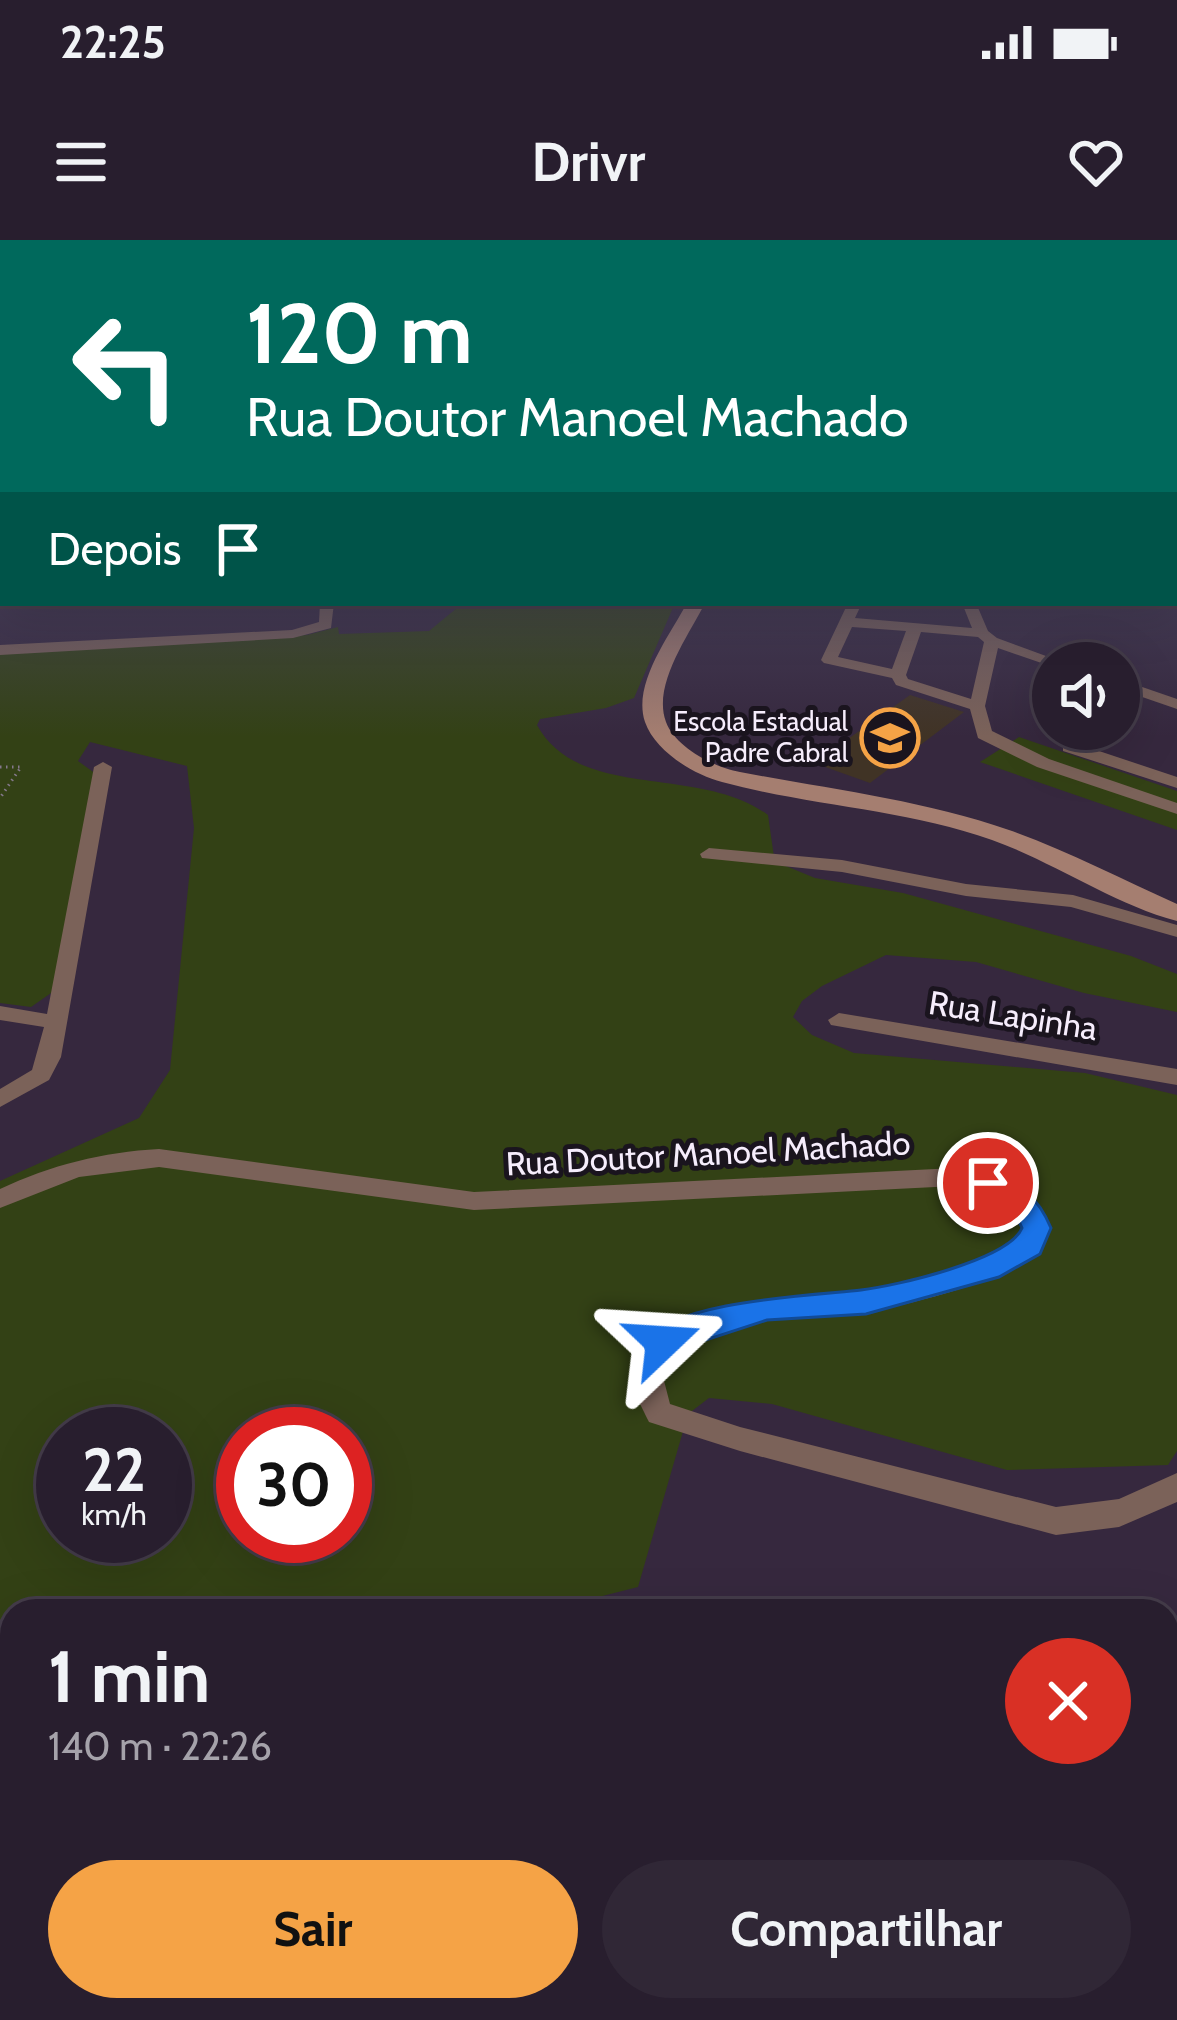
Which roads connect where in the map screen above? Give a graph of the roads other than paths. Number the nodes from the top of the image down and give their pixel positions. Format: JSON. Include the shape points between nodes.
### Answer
{"nodes":[{"id":1,"x":327,"y":606,"type":"edge"},
{"id":2,"x":695,"y":606,"type":"edge"},
{"id":3,"x":854,"y":606,"type":"edge"},
{"id":4,"x":971,"y":606,"type":"edge"},
{"id":5,"x":848,"y":622,"type":"junction"},
{"id":6,"x":914,"y":630,"type":"junction"},
{"id":7,"x":987,"y":637,"type":"junction"},
{"id":8,"x":0,"y":650,"type":"edge"},
{"id":9,"x":1032,"y":654,"type":"edge"},
{"id":10,"x":898,"y":675,"type":"junction"},
{"id":11,"x":1140,"y":691,"type":"edge"},
{"id":12,"x":1177,"y":704,"type":"edge"},
{"id":13,"x":977,"y":706,"type":"junction"},
{"id":14,"x":1078,"y":750,"type":"edge"},
{"id":15,"x":103,"y":767,"type":"dead end"},
{"id":16,"x":1177,"y":783,"type":"edge"},
{"id":17,"x":1177,"y":808,"type":"edge"},
{"id":18,"x":709,"y":854,"type":"dead end"},
{"id":19,"x":1177,"y":913,"type":"edge"},
{"id":20,"x":1177,"y":931,"type":"edge"},
{"id":21,"x":0,"y":1012,"type":"edge"},
{"id":22,"x":839,"y":1020,"type":"dead end"},
{"id":23,"x":54,"y":1022,"type":"junction"},
{"id":24,"x":1177,"y":1077,"type":"edge"},
{"id":25,"x":0,"y":1099,"type":"edge"},
{"id":26,"x":0,"y":1199,"type":"edge"},
{"id":27,"x":1177,"y":1486,"type":"edge"}],
"edges":[{"from":1,"to":8,"type":"street","via":[[326,625],[314,631]]},
{"from":2,"to":19,"type":"street","via":[[651,701],[662,738],[692,762],[724,776],[935,815],[1003,836]]},
{"from":3,"to":5,"type":"street"},
{"from":4,"to":7,"type":"street"},
{"from":5,"to":6,"type":"street"},
{"from":5,"to":10,"type":"street","via":[[829,660]]},
{"from":6,"to":7,"type":"street"},
{"from":6,"to":10,"type":"street"},
{"from":7,"to":9,"type":"street"},
{"from":7,"to":13,"type":"street"},
{"from":10,"to":13,"type":"street"},
{"from":11,"to":12,"type":"street"},
{"from":13,"to":17,"type":"street","via":[[984,734],[1042,763]]},
{"from":14,"to":16,"type":"street"},
{"from":15,"to":23,"type":"street"},
{"from":18,"to":20,"type":"street","via":[[1072,902]]},
{"from":21,"to":23,"type":"street"},
{"from":22,"to":24,"type":"street","name":"Rua Lapinha"},
{"from":23,"to":25,"type":"street","via":[[41,1075]]},
{"from":26,"to":27,"type":"street","name":"Rua Doutor Manoel Machado","via":[[74,1166],[159,1158],[474,1202],[955,1177],[988,1183],[1028,1208],[1037,1228],[1030,1246],[988,1269],[866,1302],[767,1308],[663,1342],[647,1366],[659,1413],[1056,1521],[1095,1521]]}]}
